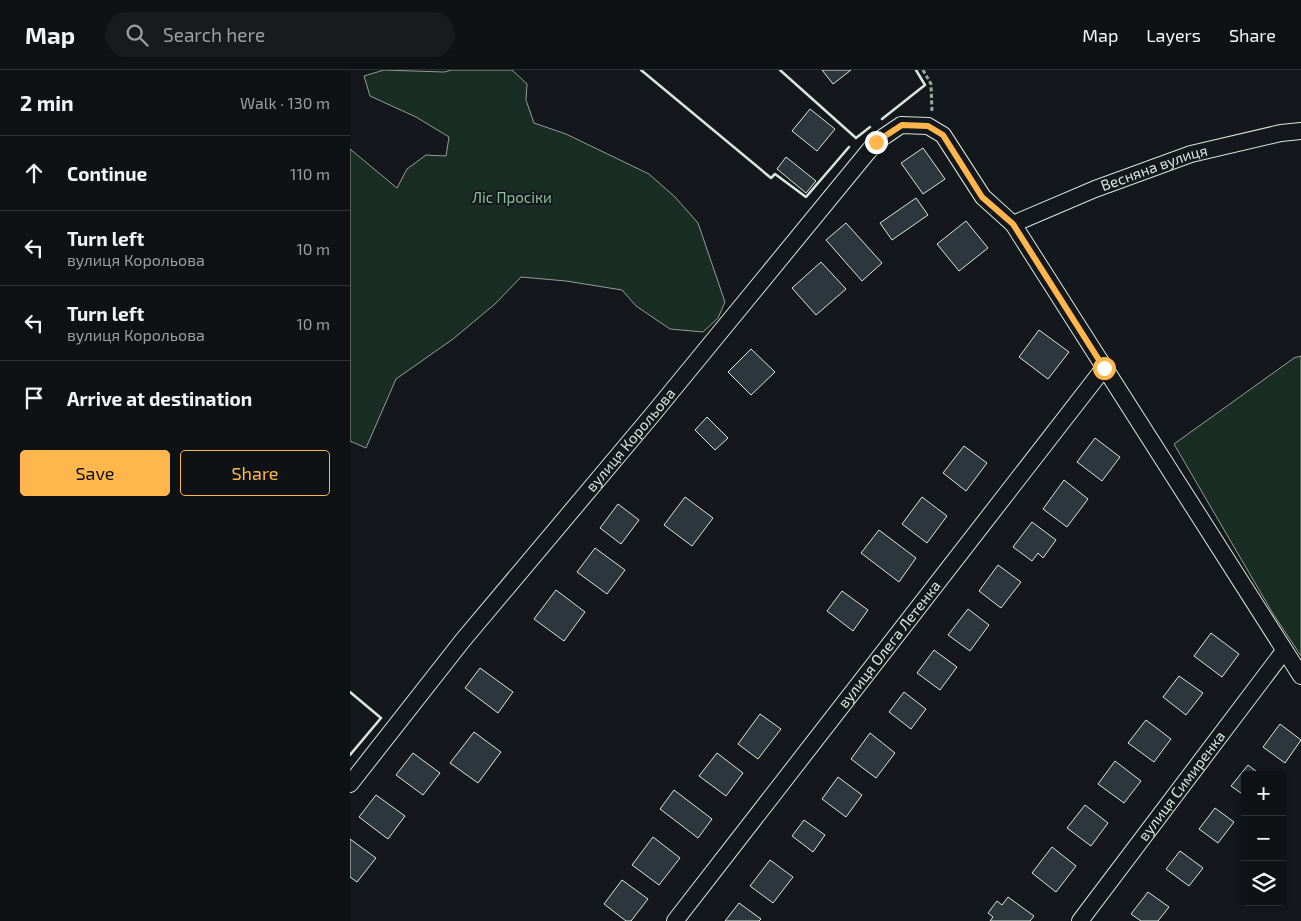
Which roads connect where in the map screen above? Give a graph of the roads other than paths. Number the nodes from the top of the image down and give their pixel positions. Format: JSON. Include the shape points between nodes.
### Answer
{"nodes":[{"id":1,"x":1301,"y":131,"type":"edge"},
{"id":2,"x":1013,"y":224,"type":"junction"},
{"id":3,"x":1104,"y":368,"type":"junction"},
{"id":4,"x":1284,"y":651,"type":"junction"},
{"id":5,"x":1301,"y":676,"type":"edge"},
{"id":6,"x":350,"y":784,"type":"edge"},
{"id":7,"x":675,"y":921,"type":"edge"},
{"id":8,"x":1080,"y":921,"type":"edge"}],
"edges":[{"from":1,"to":2,"type":"street","name":"Весняна вулиця","via":[[1191,154],[1095,189]]},
{"from":2,"to":3,"type":"street"},
{"from":2,"to":6,"type":"street","name":"вулиця Корольова","via":[[982,197],[943,135],[931,128],[902,125],[876,142],[463,640]]},
{"from":3,"to":4,"type":"street"},
{"from":3,"to":7,"type":"street","name":"вулиця Олега Летенка"},
{"from":4,"to":5,"type":"street"},
{"from":4,"to":8,"type":"street","name":"вулиця Симиренка"}]}
